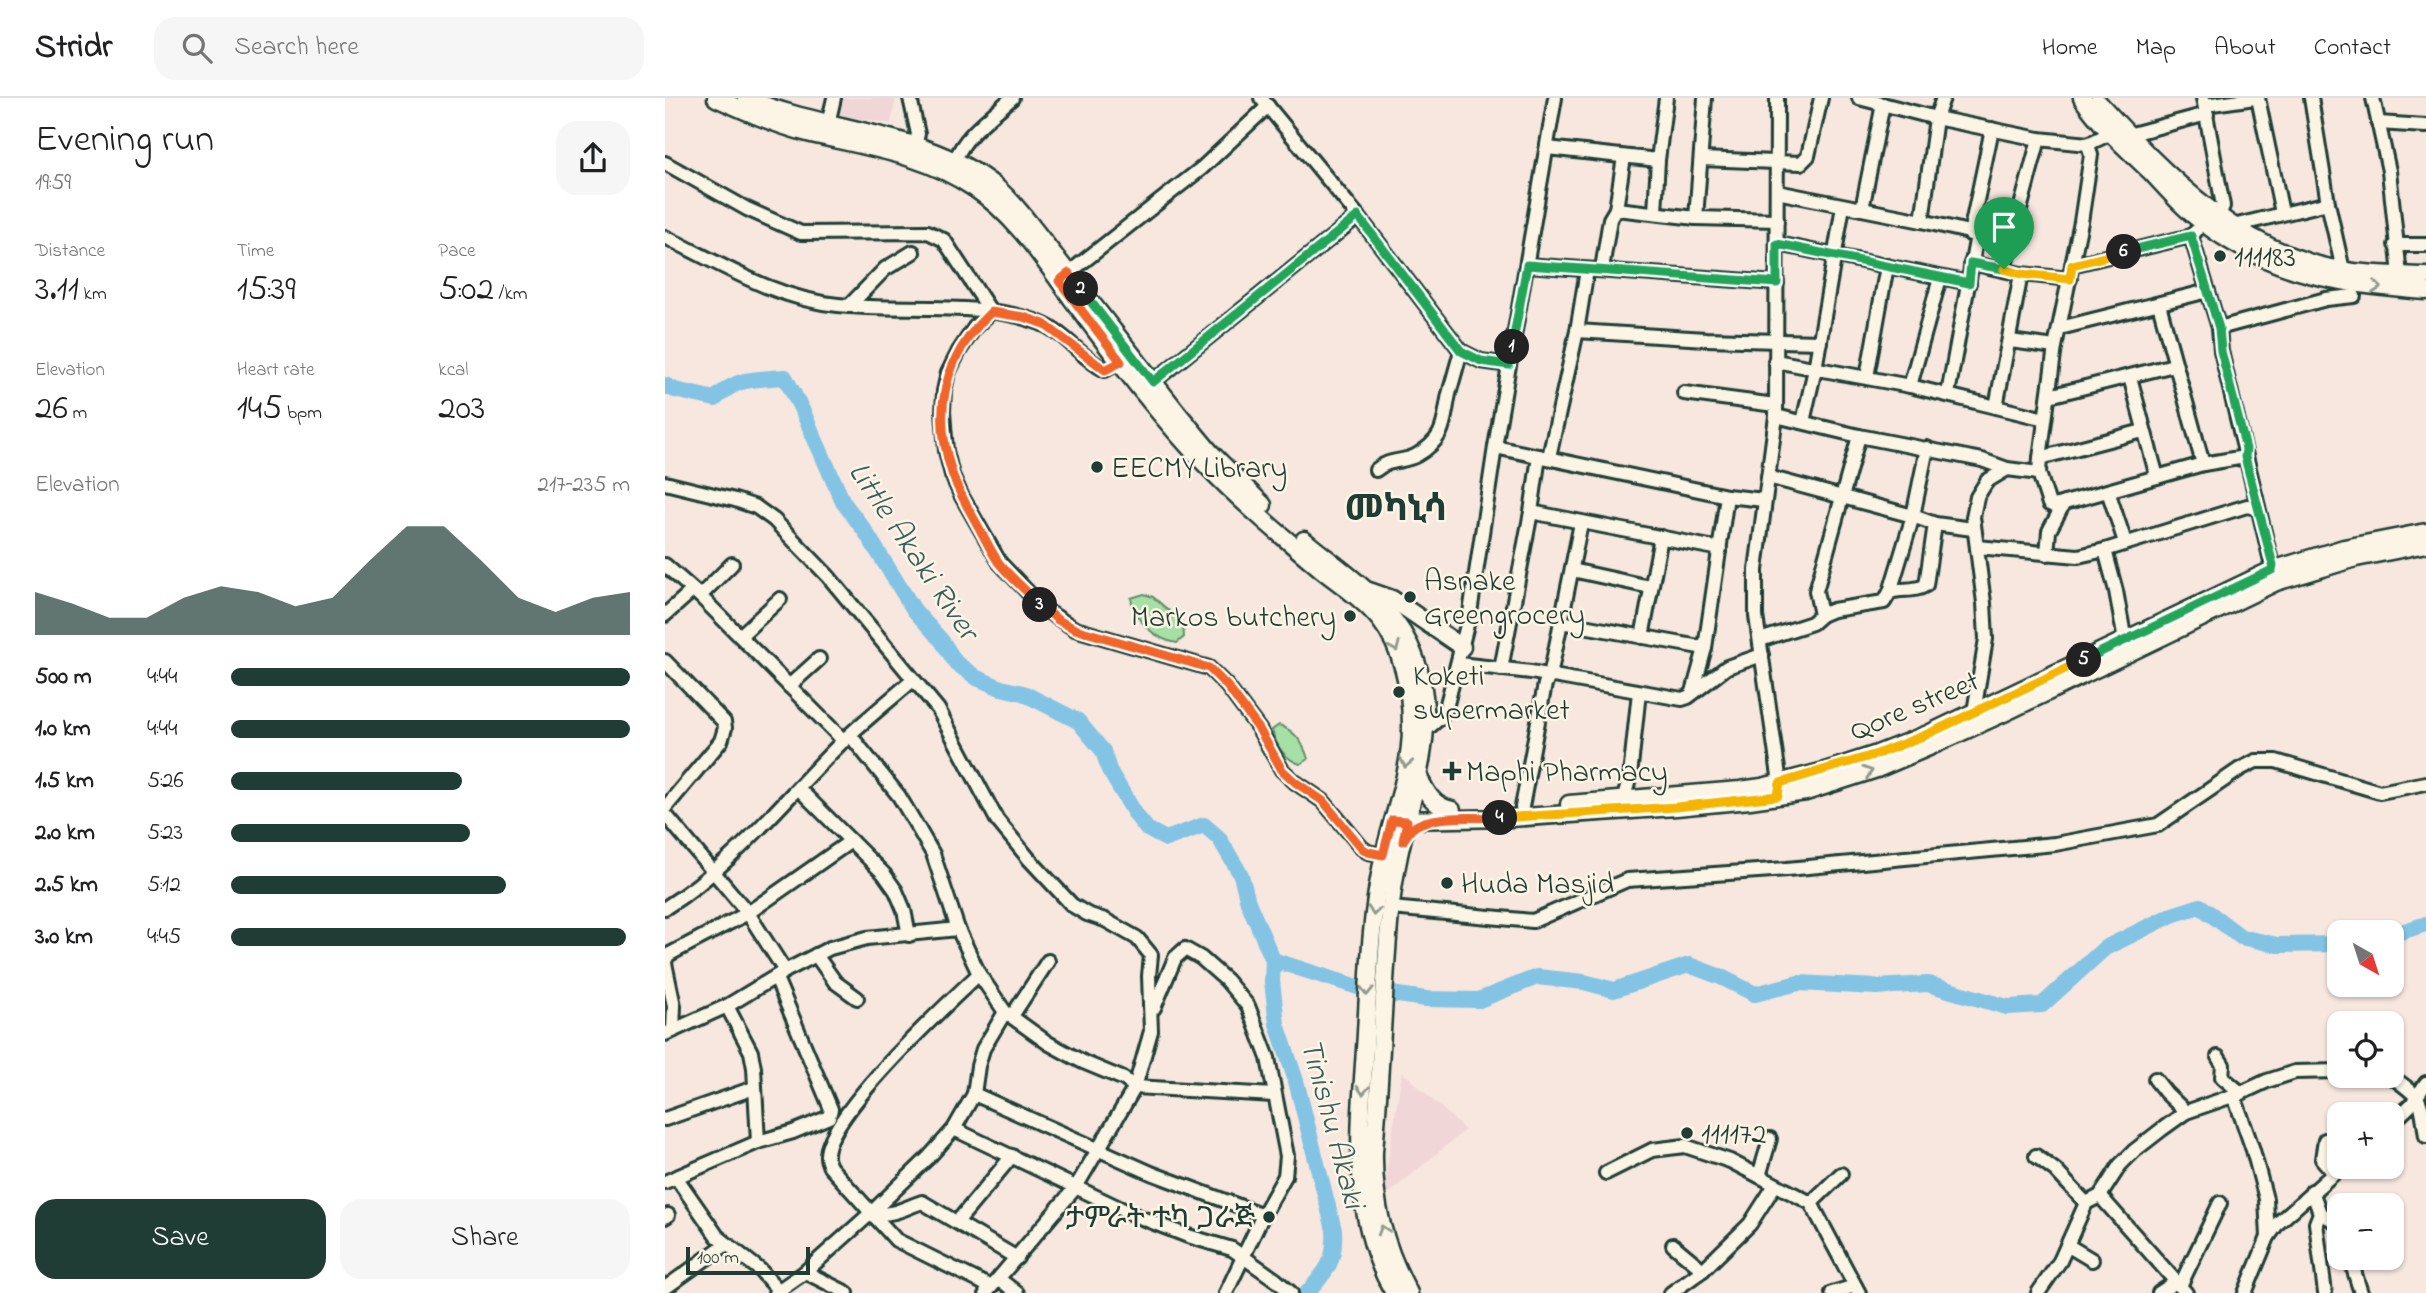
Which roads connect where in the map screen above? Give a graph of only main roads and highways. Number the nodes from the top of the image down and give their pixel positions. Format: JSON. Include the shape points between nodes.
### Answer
{"nodes":[{"id":1,"x":716,"y":98,"type":"edge"},
{"id":2,"x":746,"y":98,"type":"edge"},
{"id":3,"x":2082,"y":98,"type":"edge"},
{"id":4,"x":2094,"y":98,"type":"edge"},
{"id":5,"x":2210,"y":219,"type":"junction"},
{"id":6,"x":2426,"y":276,"type":"edge"},
{"id":7,"x":1064,"y":277,"type":"junction"},
{"id":8,"x":2426,"y":291,"type":"edge"},
{"id":9,"x":2426,"y":533,"type":"edge"},
{"id":10,"x":2426,"y":544,"type":"edge"},
{"id":11,"x":2274,"y":576,"type":"junction"},
{"id":12,"x":1365,"y":589,"type":"junction"},
{"id":13,"x":1462,"y":647,"type":"road end"},
{"id":14,"x":1976,"y":719,"type":"junction"},
{"id":15,"x":1419,"y":777,"type":"junction"},
{"id":16,"x":1779,"y":789,"type":"junction"},
{"id":17,"x":1452,"y":810,"type":"junction"},
{"id":18,"x":1401,"y":815,"type":"junction"},
{"id":19,"x":1437,"y":819,"type":"junction"},
{"id":20,"x":1403,"y":841,"type":"junction"},
{"id":21,"x":1394,"y":1293,"type":"edge"},
{"id":22,"x":1409,"y":1293,"type":"edge"}],
"edges":[{"from":1,"to":7,"type":"main road","via":[[780,125],[908,156],[942,169],[1005,214]]},
{"from":2,"to":7,"type":"main road","via":[[784,113],[915,145],[955,161],[1012,202]]},
{"from":3,"to":5,"type":"main road","via":[[2111,133]]},
{"from":4,"to":5,"type":"main road"},
{"from":5,"to":6,"type":"main road","via":[[2305,261],[2343,270]]},
{"from":5,"to":8,"type":"main road","one_way":true,"via":[[2259,257],[2290,269],[2351,285]]},
{"from":7,"to":12,"type":"main road","via":[[1253,497]]},
{"from":7,"to":18,"type":"main road","one_way":true,"via":[[1121,362],[1200,459],[1246,505],[1382,622],[1405,672],[1410,701],[1412,728]]},
{"from":9,"to":11,"type":"main road","name":"Qore street","via":[[2344,548]]},
{"from":10,"to":11,"type":"main road","name":"Qore street"},
{"from":11,"to":14,"type":"main road","name":"Qore street"},
{"from":11,"to":14,"type":"main road","name":"Qore street","via":[[2125,641]]},
{"from":12,"to":13,"type":"main road","via":[[1392,599]]},
{"from":12,"to":15,"type":"main road","via":[[1410,645],[1422,687],[1426,730]]},
{"from":14,"to":16,"type":"main road","name":"Qore street"},
{"from":15,"to":17,"type":"main road","via":[[1441,808]]},
{"from":15,"to":18,"type":"main road"},
{"from":16,"to":17,"type":"main road","name":"Qore street"},
{"from":16,"to":19,"type":"main road","name":"Qore street","via":[[1676,807]]},
{"from":17,"to":18,"type":"main road","name":"Qore street"},
{"from":18,"to":19,"type":"main road","name":"Qore street"},
{"from":18,"to":20,"type":"main road"},
{"from":18,"to":21,"type":"main road","one_way":true,"via":[[1383,855],[1369,960],[1359,1160],[1366,1225]]},
{"from":19,"to":20,"type":"main road","via":[[1413,827]]},
{"from":22,"to":20,"type":"main road","one_way":true,"via":[[1381,1224],[1373,1180],[1391,908]]}]}
